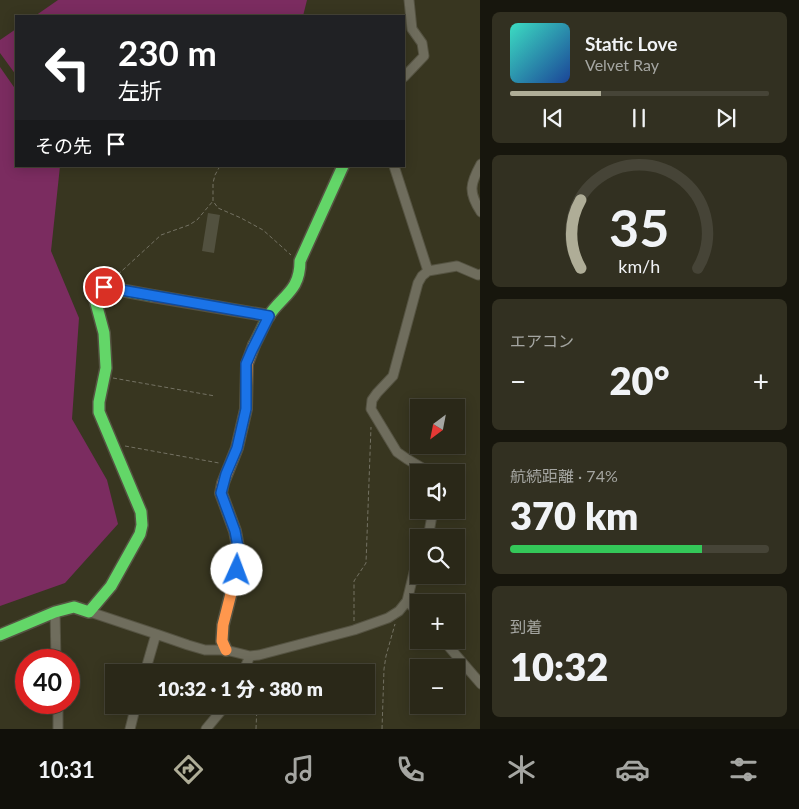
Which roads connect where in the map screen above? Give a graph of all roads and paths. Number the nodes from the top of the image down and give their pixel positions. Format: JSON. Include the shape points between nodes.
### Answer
{"nodes":[{"id":1,"x":409,"y":0,"type":"edge"},
{"id":2,"x":405,"y":77,"type":"edge"},
{"id":3,"x":480,"y":164,"type":"edge"},
{"id":4,"x":219,"y":167,"type":"edge"},
{"id":5,"x":344,"y":167,"type":"edge"},
{"id":6,"x":394,"y":167,"type":"edge"},
{"id":7,"x":213,"y":201,"type":"junction"},
{"id":8,"x":480,"y":212,"type":"edge"},
{"id":9,"x":300,"y":261,"type":"junction"},
{"id":10,"x":428,"y":272,"type":"junction"},
{"id":11,"x":480,"y":274,"type":"edge"},
{"id":12,"x":104,"y":287,"type":"junction"},
{"id":13,"x":269,"y":316,"type":"junction"},
{"id":14,"x":104,"y":377,"type":"junction"},
{"id":15,"x":215,"y":396,"type":"dead end"},
{"id":16,"x":371,"y":426,"type":"dead end"},
{"id":17,"x":112,"y":444,"type":"junction"},
{"id":18,"x":415,"y":464,"type":"edge"},
{"id":19,"x":230,"y":465,"type":"junction"},
{"id":20,"x":411,"y":584,"type":"edge"},
{"id":21,"x":407,"y":601,"type":"junction"},
{"id":22,"x":410,"y":604,"type":"edge"},
{"id":23,"x":74,"y":607,"type":"junction"},
{"id":24,"x":399,"y":611,"type":"junction"},
{"id":25,"x":55,"y":612,"type":"junction"},
{"id":26,"x":354,"y":630,"type":"junction"},
{"id":27,"x":156,"y":634,"type":"junction"},
{"id":28,"x":0,"y":635,"type":"edge"},
{"id":29,"x":56,"y":649,"type":"edge"},
{"id":30,"x":451,"y":649,"type":"edge"},
{"id":31,"x":226,"y":650,"type":"junction"},
{"id":32,"x":250,"y":656,"type":"junction"},
{"id":33,"x":147,"y":664,"type":"edge"},
{"id":34,"x":246,"y":664,"type":"edge"},
{"id":35,"x":480,"y":684,"type":"edge"},
{"id":36,"x":58,"y":714,"type":"edge"},
{"id":37,"x":134,"y":714,"type":"edge"},
{"id":38,"x":218,"y":714,"type":"edge"},
{"id":39,"x":257,"y":714,"type":"edge"},
{"id":40,"x":58,"y":729,"type":"edge"},
{"id":41,"x":130,"y":729,"type":"edge"},
{"id":42,"x":206,"y":729,"type":"edge"},
{"id":43,"x":256,"y":729,"type":"edge"},
{"id":44,"x":382,"y":729,"type":"edge"}],
"edges":[{"from":1,"to":2,"type":"street","via":[[412,29],[422,43],[424,56]]},
{"from":3,"to":8,"type":"street","via":[[471,185],[473,200]]},
{"from":4,"to":7,"type":"path","via":[[213,183]]},
{"from":5,"to":9,"type":"street"},
{"from":6,"to":10,"type":"street"},
{"from":7,"to":9,"type":"path","via":[[218,208],[263,230]]},
{"from":7,"to":12,"type":"path","via":[[189,226],[161,235]]},
{"from":9,"to":13,"type":"street","via":[[296,283]]},
{"from":10,"to":11,"type":"street","via":[[457,266]]},
{"from":10,"to":18,"type":"street","via":[[418,283],[393,376],[372,400],[371,409],[397,452]]},
{"from":12,"to":13,"type":"street"},
{"from":12,"to":14,"type":"street","via":[[93,292],[104,333]]},
{"from":13,"to":19,"type":"street","via":[[246,364],[246,409]]},
{"from":14,"to":15,"type":"path"},
{"from":14,"to":17,"type":"street","via":[[99,412]]},
{"from":16,"to":26,"type":"path","via":[[366,563],[354,581]]},
{"from":17,"to":19,"type":"path"},
{"from":17,"to":23,"type":"street","via":[[142,512],[142,526],[111,586],[89,612]]},
{"from":19,"to":31,"type":"street","via":[[221,493],[239,552],[223,625],[222,641]]},
{"from":20,"to":21,"type":"street"},
{"from":21,"to":22,"type":"street"},
{"from":21,"to":24,"type":"street"},
{"from":23,"to":25,"type":"street"},
{"from":23,"to":27,"type":"street"},
{"from":24,"to":26,"type":"street"},
{"from":24,"to":44,"type":"path","via":[[384,669]]},
{"from":25,"to":28,"type":"street"},
{"from":25,"to":29,"type":"street"},
{"from":26,"to":32,"type":"street"},
{"from":27,"to":31,"type":"street","via":[[205,650]]},
{"from":27,"to":33,"type":"street"},
{"from":30,"to":35,"type":"street"},
{"from":31,"to":32,"type":"street"},
{"from":32,"to":34,"type":"street"},
{"from":36,"to":40,"type":"street"},
{"from":37,"to":41,"type":"street"},
{"from":38,"to":42,"type":"street"},
{"from":39,"to":43,"type":"path"}]}
